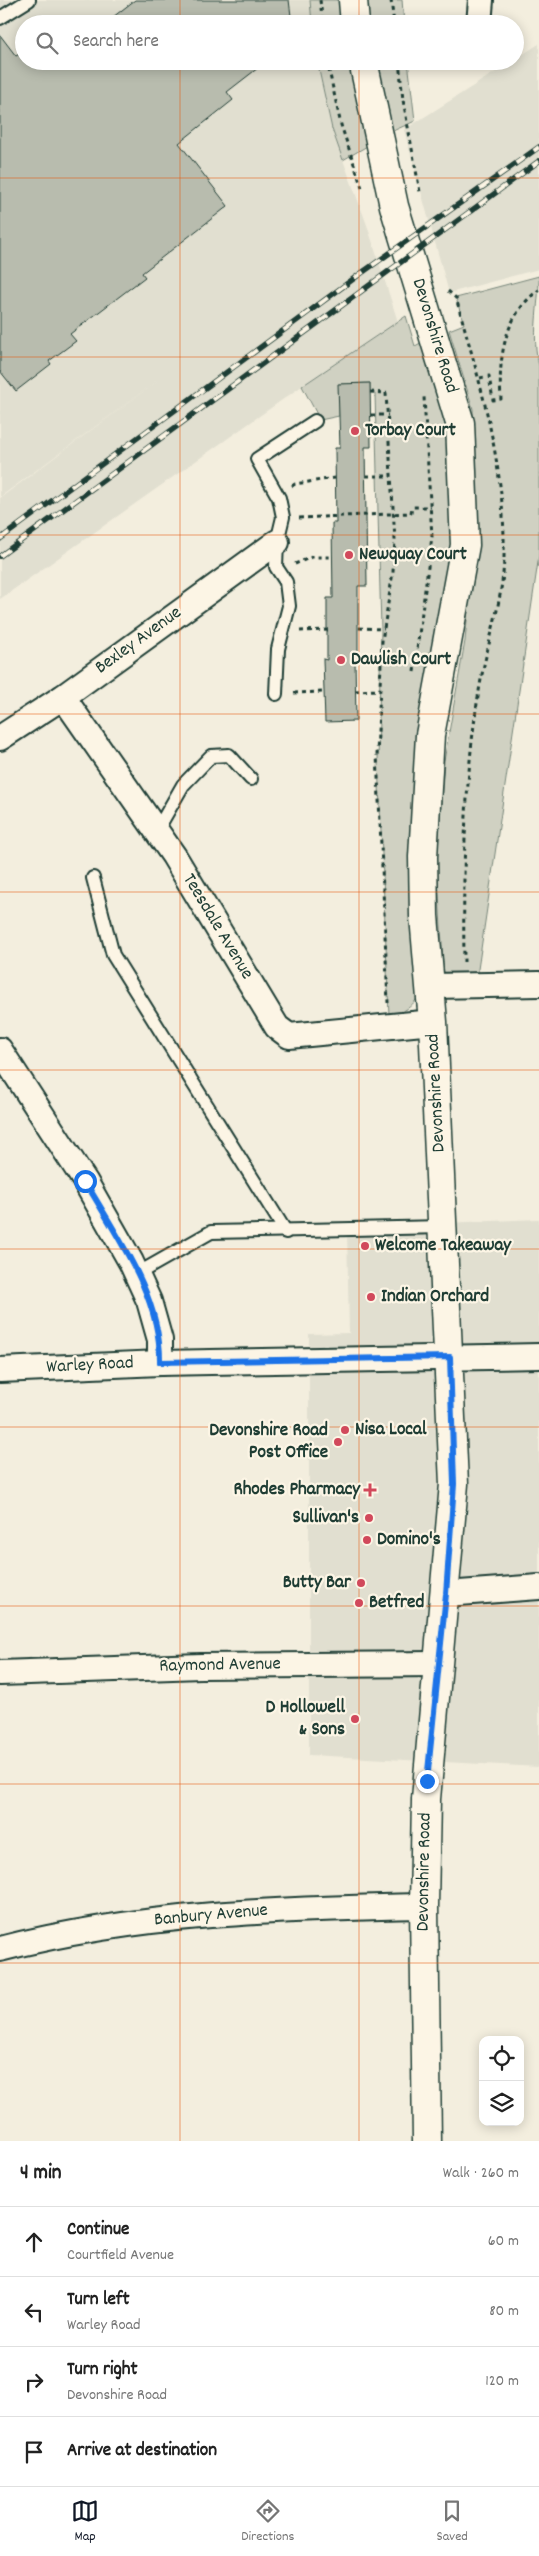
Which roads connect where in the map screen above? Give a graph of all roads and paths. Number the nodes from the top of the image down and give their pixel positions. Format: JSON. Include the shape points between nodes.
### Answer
{"nodes":[{"id":1,"x":29,"y":0,"type":"edge"},
{"id":2,"x":320,"y":0,"type":"edge"},
{"id":3,"x":353,"y":0,"type":"edge"},
{"id":4,"x":391,"y":0,"type":"edge"},
{"id":5,"x":481,"y":0,"type":"edge"},
{"id":6,"x":322,"y":15,"type":"edge"},
{"id":7,"x":355,"y":15,"type":"edge"},
{"id":8,"x":393,"y":15,"type":"edge"},
{"id":9,"x":479,"y":15,"type":"edge"},
{"id":10,"x":0,"y":18,"type":"edge"},
{"id":11,"x":329,"y":70,"type":"edge"},
{"id":12,"x":365,"y":70,"type":"edge"},
{"id":13,"x":399,"y":70,"type":"edge"},
{"id":14,"x":420,"y":192,"type":"dead end"},
{"id":15,"x":365,"y":195,"type":"dead end"},
{"id":16,"x":447,"y":287,"type":"dead end"},
{"id":17,"x":539,"y":290,"type":"edge"},
{"id":18,"x":480,"y":378,"type":"junction"},
{"id":19,"x":370,"y":392,"type":"dead end"},
{"id":20,"x":424,"y":393,"type":"dead end"},
{"id":21,"x":371,"y":415,"type":"dead end"},
{"id":22,"x":388,"y":415,"type":"junction"},
{"id":23,"x":315,"y":421,"type":"dead end"},
{"id":24,"x":366,"y":476,"type":"dead end"},
{"id":25,"x":391,"y":476,"type":"junction"},
{"id":26,"x":335,"y":478,"type":"dead end"},
{"id":27,"x":279,"y":498,"type":"junction"},
{"id":28,"x":431,"y":507,"type":"junction"},
{"id":29,"x":394,"y":513,"type":"junction"},
{"id":30,"x":283,"y":517,"type":"junction"},
{"id":31,"x":277,"y":542,"type":"junction"},
{"id":32,"x":366,"y":553,"type":"dead end"},
{"id":33,"x":394,"y":553,"type":"junction"},
{"id":34,"x":332,"y":556,"type":"dead end"},
{"id":35,"x":286,"y":582,"type":"junction"},
{"id":36,"x":420,"y":625,"type":"dead end"},
{"id":37,"x":358,"y":628,"type":"dead end"},
{"id":38,"x":384,"y":629,"type":"junction"},
{"id":39,"x":328,"y":630,"type":"dead end"},
{"id":40,"x":282,"y":631,"type":"junction"},
{"id":41,"x":380,"y":690,"type":"junction"},
{"id":42,"x":355,"y":691,"type":"dead end"},
{"id":43,"x":324,"y":692,"type":"dead end"},
{"id":44,"x":276,"y":694,"type":"joint"},
{"id":45,"x":63,"y":697,"type":"junction"},
{"id":46,"x":0,"y":738,"type":"edge"},
{"id":47,"x":252,"y":779,"type":"dead end"},
{"id":48,"x":156,"y":832,"type":"junction"},
{"id":49,"x":93,"y":878,"type":"dead end"},
{"id":50,"x":539,"y":984,"type":"edge"},
{"id":51,"x":464,"y":985,"type":"junction"},
{"id":52,"x":431,"y":986,"type":"junction"},
{"id":53,"x":433,"y":1022,"type":"junction"},
{"id":54,"x":390,"y":1026,"type":"junction"},
{"id":55,"x":0,"y":1050,"type":"edge"},
{"id":56,"x":443,"y":1227,"type":"junction"},
{"id":57,"x":286,"y":1232,"type":"junction"},
{"id":58,"x":137,"y":1274,"type":"junction"},
{"id":59,"x":539,"y":1356,"type":"edge"},
{"id":60,"x":450,"y":1357,"type":"junction"},
{"id":61,"x":160,"y":1362,"type":"junction"},
{"id":62,"x":0,"y":1370,"type":"edge"},
{"id":63,"x":539,"y":1588,"type":"edge"},
{"id":64,"x":446,"y":1594,"type":"junction"},
{"id":65,"x":439,"y":1664,"type":"junction"},
{"id":66,"x":0,"y":1673,"type":"edge"},
{"id":67,"x":424,"y":1906,"type":"junction"},
{"id":68,"x":0,"y":1949,"type":"edge"},
{"id":69,"x":427,"y":2141,"type":"edge"}],
"edges":[{"from":1,"to":10,"type":"lane"},
{"from":2,"to":6,"type":"path"},
{"from":3,"to":7,"type":"main road"},
{"from":4,"to":8,"type":"path"},
{"from":5,"to":9,"type":"street"},
{"from":11,"to":15,"type":"path","via":[[341,125]]},
{"from":12,"to":52,"type":"main road","name":"Devonshire Road","via":[[394,206],[460,423],[465,545],[430,735],[428,769],[424,916]]},
{"from":13,"to":14,"type":"path"},
{"from":16,"to":18,"type":"path","via":[[456,298]]},
{"from":17,"to":18,"type":"path","via":[[519,311],[506,336],[499,370],[501,399],[493,400],[489,376]]},
{"from":18,"to":51,"type":"path","via":[[502,507],[504,557],[501,592],[479,690],[469,774],[463,877]]},
{"from":19,"to":22,"type":"path","via":[[386,393]]},
{"from":20,"to":28,"type":"path"},
{"from":21,"to":22,"type":"path"},
{"from":22,"to":25,"type":"path"},
{"from":23,"to":27,"type":"lane","via":[[257,459]]},
{"from":24,"to":25,"type":"path"},
{"from":25,"to":29,"type":"path"},
{"from":26,"to":27,"type":"path","via":[[295,484]]},
{"from":27,"to":30,"type":"lane"},
{"from":28,"to":29,"type":"path","via":[[412,507],[411,513]]},
{"from":28,"to":36,"type":"path","via":[[429,570]]},
{"from":29,"to":30,"type":"path"},
{"from":29,"to":33,"type":"path"},
{"from":30,"to":31,"type":"lane"},
{"from":31,"to":35,"type":"lane","via":[[276,566]]},
{"from":31,"to":45,"type":"street","name":"Bexley Avenue"},
{"from":32,"to":33,"type":"path"},
{"from":33,"to":38,"type":"path"},
{"from":34,"to":35,"type":"path","via":[[312,557],[294,564]]},
{"from":35,"to":40,"type":"lane","via":[[289,606]]},
{"from":37,"to":38,"type":"path"},
{"from":38,"to":41,"type":"path"},
{"from":39,"to":40,"type":"path"},
{"from":40,"to":44,"type":"lane"},
{"from":41,"to":42,"type":"path"},
{"from":41,"to":54,"type":"path","via":[[378,755]]},
{"from":43,"to":44,"type":"path"},
{"from":45,"to":46,"type":"street","name":"Bexley Avenue"},
{"from":45,"to":48,"type":"street","name":"Teesdale Avenue"},
{"from":47,"to":48,"type":"lane","via":[[229,755],[211,756],[183,785]]},
{"from":48,"to":54,"type":"street","name":"Teesdale Avenue","via":[[277,1027],[289,1036]]},
{"from":49,"to":57,"type":"lane","via":[[113,955]]},
{"from":50,"to":51,"type":"street"},
{"from":51,"to":52,"type":"street"},
{"from":52,"to":53,"type":"main road","name":"Devonshire Road"},
{"from":53,"to":54,"type":"street","name":"Teesdale Avenue"},
{"from":53,"to":56,"type":"main road","name":"Devonshire Road"},
{"from":55,"to":58,"type":"street","via":[[85,1181]]},
{"from":56,"to":57,"type":"lane"},
{"from":56,"to":60,"type":"main road","name":"Devonshire Road"},
{"from":57,"to":58,"type":"lane","via":[[211,1232]]},
{"from":58,"to":61,"type":"street","via":[[160,1340]]},
{"from":59,"to":60,"type":"street","name":"Warley Road"},
{"from":60,"to":61,"type":"street","name":"Warley Road"},
{"from":60,"to":64,"type":"main road","name":"Devonshire Road","via":[[454,1484]]},
{"from":61,"to":62,"type":"street","name":"Warley Road"},
{"from":63,"to":64,"type":"street"},
{"from":64,"to":65,"type":"main road","name":"Devonshire Road"},
{"from":65,"to":66,"type":"street","name":"Raymond Avenue","via":[[201,1666]]},
{"from":65,"to":67,"type":"main road","name":"Devonshire Road","via":[[427,1781]]},
{"from":67,"to":68,"type":"street","name":"Banbury Avenue","via":[[232,1912],[97,1929]]},
{"from":67,"to":69,"type":"main road","name":"Devonshire Road"}]}
